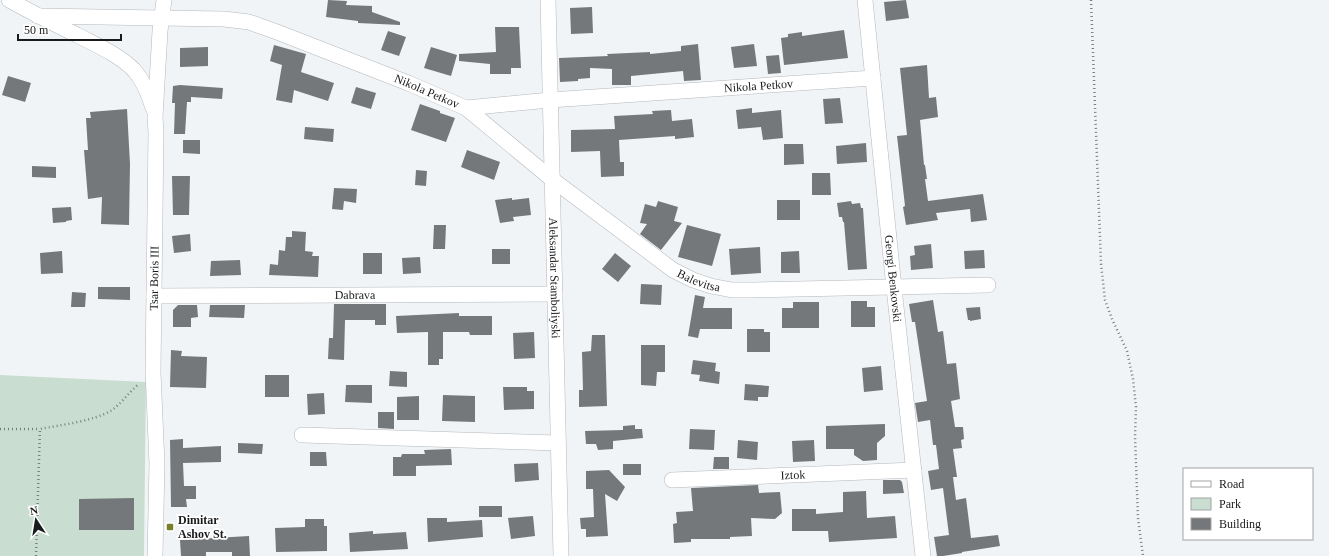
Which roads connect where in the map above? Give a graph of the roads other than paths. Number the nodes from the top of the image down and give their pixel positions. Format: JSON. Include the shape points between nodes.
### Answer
{"nodes":[{"id":1,"x":9,"y":0,"type":"edge"},
{"id":2,"x":164,"y":0,"type":"edge"},
{"id":3,"x":548,"y":0,"type":"edge"},
{"id":4,"x":865,"y":0,"type":"edge"},
{"id":5,"x":38,"y":16,"type":"junction"},
{"id":6,"x":162,"y":18,"type":"junction"},
{"id":7,"x":872,"y":78,"type":"junction"},
{"id":8,"x":550,"y":100,"type":"junction"},
{"id":9,"x":466,"y":108,"type":"junction"},
{"id":10,"x":155,"y":117,"type":"junction"},
{"id":11,"x":553,"y":180,"type":"junction"},
{"id":12,"x":988,"y":285,"type":"dead end"},
{"id":13,"x":894,"y":288,"type":"junction"},
{"id":14,"x":555,"y":294,"type":"junction"},
{"id":15,"x":154,"y":296,"type":"junction"},
{"id":16,"x":302,"y":435,"type":"dead end"},
{"id":17,"x":558,"y":443,"type":"junction"},
{"id":18,"x":914,"y":470,"type":"junction"},
{"id":19,"x":672,"y":480,"type":"dead end"},
{"id":20,"x":156,"y":556,"type":"edge"},
{"id":21,"x":561,"y":556,"type":"edge"},
{"id":22,"x":923,"y":556,"type":"edge"}],
"edges":[{"from":1,"to":5,"type":"street"},
{"from":2,"to":6,"type":"street","name":"Tsar Boris III"},
{"from":3,"to":8,"type":"street","name":"Aleksandar Stamboliyski"},
{"from":4,"to":7,"type":"street","name":"Georgi Benkovski"},
{"from":5,"to":6,"type":"street","name":"Nikola Petkov"},
{"from":5,"to":10,"type":"street","via":[[107,51],[135,71],[149,96]]},
{"from":6,"to":9,"type":"street","name":"Nikola Petkov","via":[[249,22]]},
{"from":6,"to":10,"type":"street","name":"Tsar Boris III"},
{"from":7,"to":8,"type":"street","name":"Nikola Petkov"},
{"from":7,"to":13,"type":"street","name":"Georgi Benkovski"},
{"from":8,"to":9,"type":"street","name":"Nikola Petkov"},
{"from":8,"to":11,"type":"street","name":"Aleksandar Stamboliyski"},
{"from":9,"to":11,"type":"street","name":"Balevitsa"},
{"from":10,"to":15,"type":"street","name":"Tsar Boris III"},
{"from":11,"to":13,"type":"street","name":"Balevitsa","via":[[674,270],[711,286],[732,290]]},
{"from":11,"to":14,"type":"street","name":"Aleksandar Stamboliyski"},
{"from":12,"to":13,"type":"street","name":"Balevitsa"},
{"from":13,"to":18,"type":"street","name":"Georgi Benkovski"},
{"from":14,"to":15,"type":"street","name":"Dabrava"},
{"from":14,"to":17,"type":"street","name":"Aleksandar Stamboliyski"},
{"from":15,"to":20,"type":"street","name":"Tsar Boris III"},
{"from":16,"to":17,"type":"street"},
{"from":17,"to":21,"type":"street","name":"Aleksandar Stamboliyski"},
{"from":18,"to":19,"type":"street","name":"Iztok"},
{"from":18,"to":22,"type":"street","name":"Georgi Benkovski"}]}
